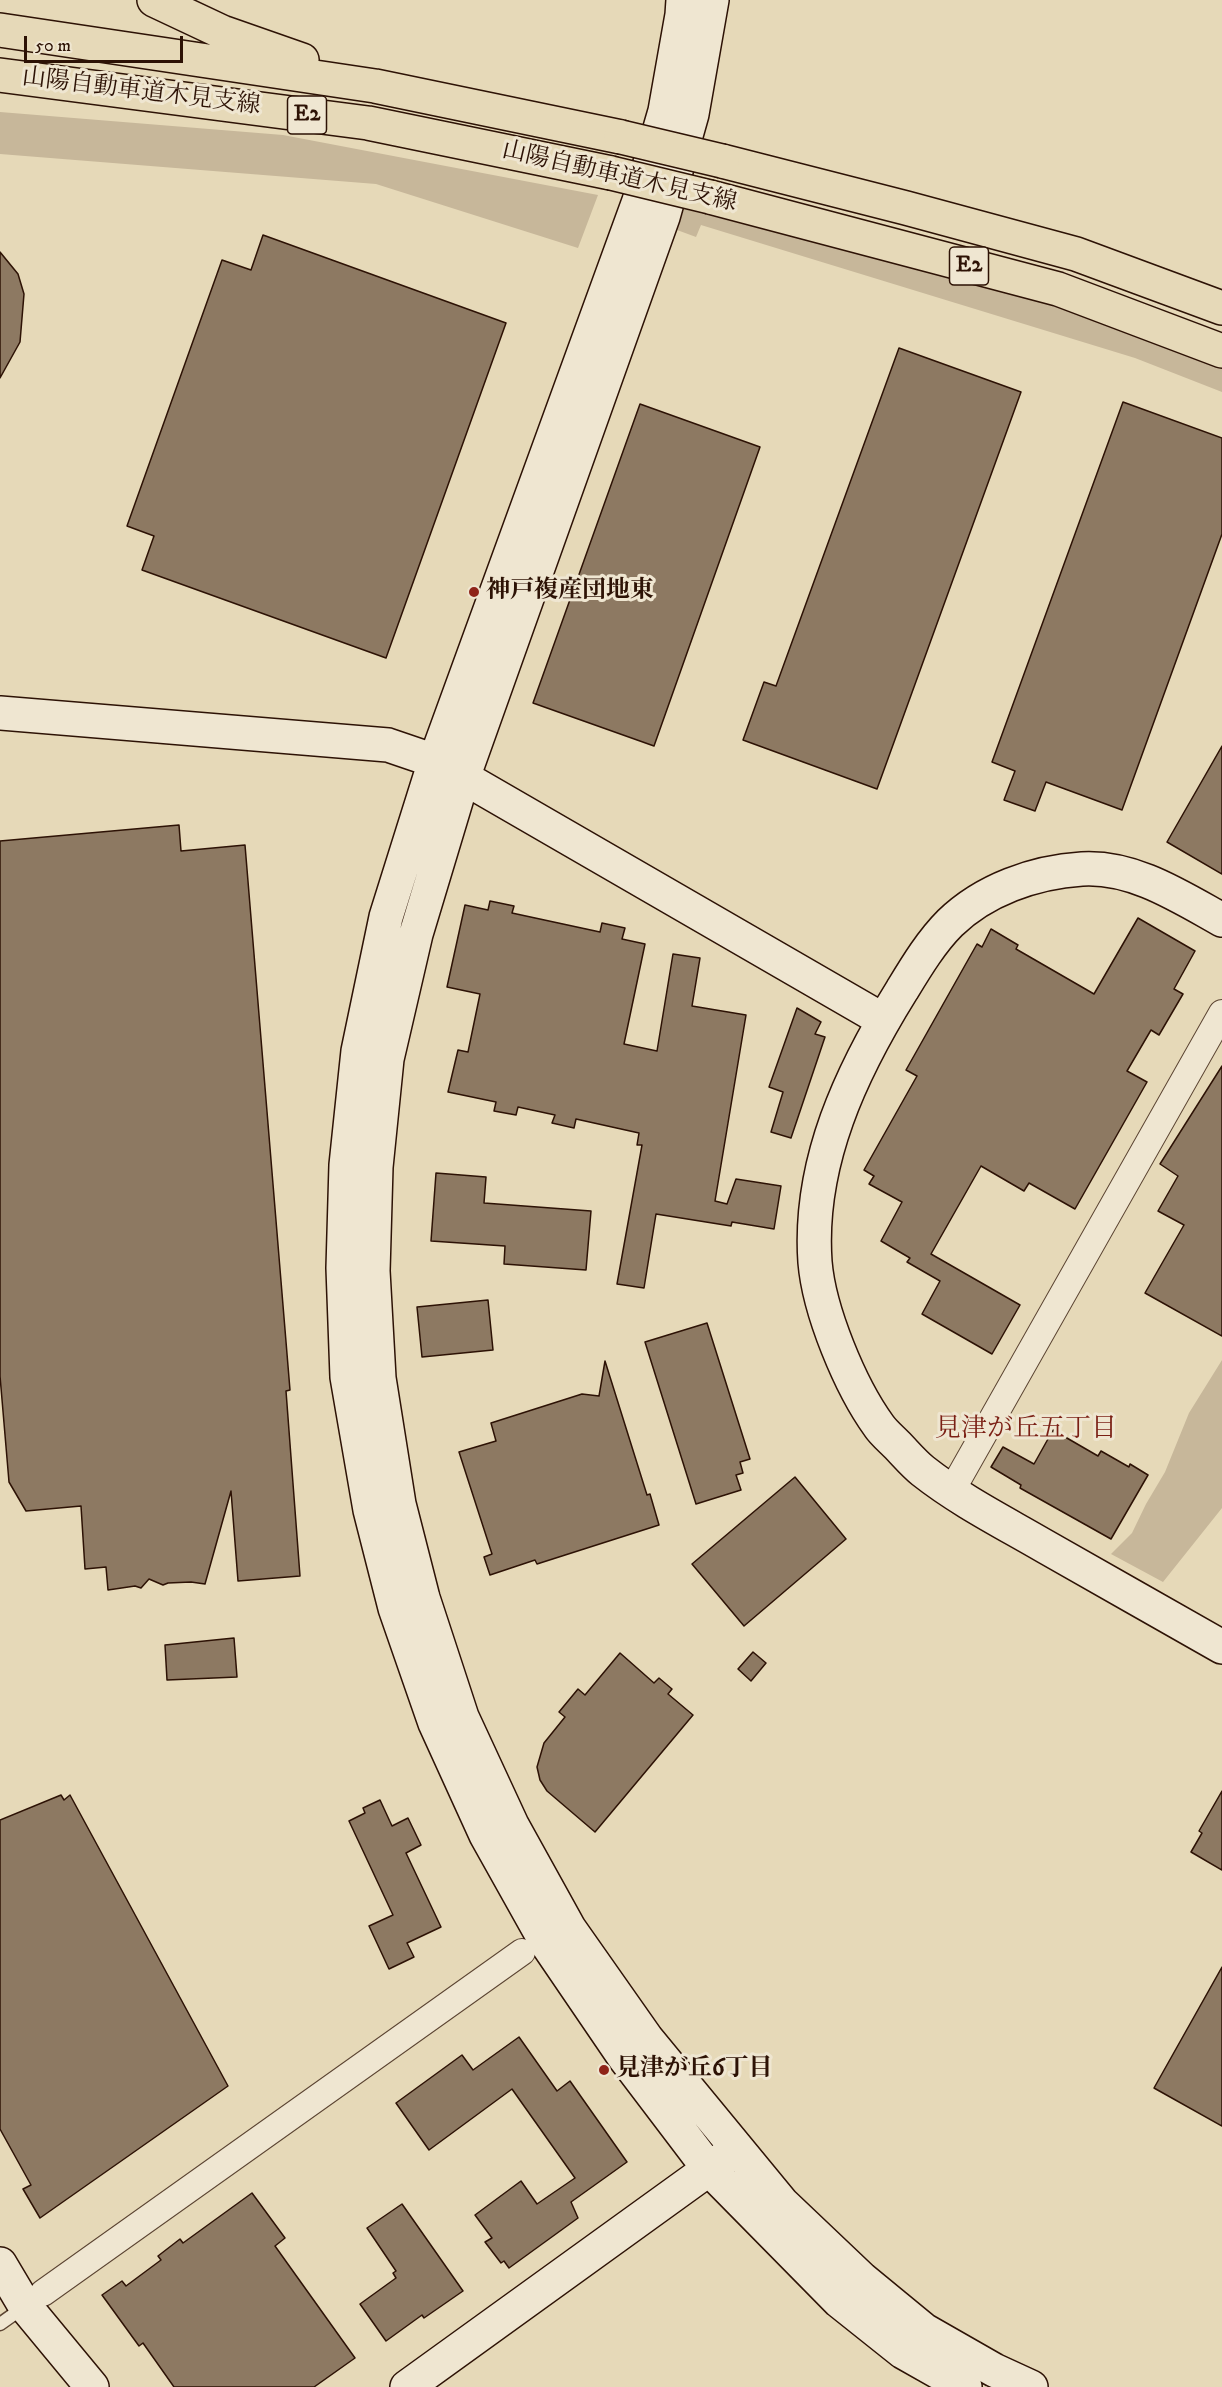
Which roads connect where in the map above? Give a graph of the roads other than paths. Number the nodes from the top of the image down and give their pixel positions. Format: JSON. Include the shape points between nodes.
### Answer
{"nodes":[{"id":1,"x":154,"y":0,"type":"edge"},
{"id":2,"x":683,"y":0,"type":"edge"},
{"id":3,"x":712,"y":0,"type":"edge"},
{"id":4,"x":0,"y":30,"type":"edge"},
{"id":5,"x":0,"y":75,"type":"edge"},
{"id":6,"x":375,"y":86,"type":"junction"},
{"id":7,"x":143,"y":93,"type":"junction"},
{"id":8,"x":0,"y":94,"type":"edge"},
{"id":9,"x":1222,"y":308,"type":"edge"},
{"id":10,"x":1222,"y":351,"type":"edge"},
{"id":11,"x":0,"y":713,"type":"edge"},
{"id":12,"x":435,"y":761,"type":"junction"},
{"id":13,"x":463,"y":778,"type":"junction"},
{"id":14,"x":1222,"y":920,"type":"edge"},
{"id":15,"x":1222,"y":1013,"type":"edge"},
{"id":16,"x":883,"y":1020,"type":"junction"},
{"id":17,"x":952,"y":1490,"type":"junction"},
{"id":18,"x":1222,"y":1647,"type":"edge"},
{"id":19,"x":522,"y":1952,"type":"dead end"},
{"id":20,"x":737,"y":2149,"type":"junction"},
{"id":21,"x":709,"y":2169,"type":"junction"},
{"id":22,"x":0,"y":2265,"type":"edge"},
{"id":23,"x":23,"y":2308,"type":"edge"},
{"id":24,"x":92,"y":2387,"type":"edge"},
{"id":25,"x":407,"y":2387,"type":"edge"},
{"id":26,"x":965,"y":2387,"type":"edge"},
{"id":27,"x":1031,"y":2387,"type":"edge"}],
"edges":[{"from":1,"to":6,"type":"highway","via":[[222,32]]},
{"from":2,"to":12,"type":"street","via":[[665,111],[639,201]]},
{"from":3,"to":13,"type":"street","via":[[692,114],[663,217]]},
{"from":4,"to":6,"type":"highway","name":"山陽自動車道木見支線","number":"E2"},
{"from":5,"to":7,"type":"highway","name":"山陽自動車道木見支線","number":"E2"},
{"from":6,"to":9,"type":"highway","name":"山陽自動車道木見支線","number":"E2","bridge":true,"via":[[621,137],[906,208],[1076,254]]},
{"from":7,"to":8,"type":"highway"},
{"from":7,"to":10,"type":"highway","name":"山陽自動車道木見支線","number":"E2","bridge":true,"via":[[368,123],[610,173],[1058,289]]},
{"from":11,"to":12,"type":"street","via":[[388,745]]},
{"from":12,"to":13,"type":"street"},
{"from":12,"to":21,"type":"street","via":[[386,917],[358,1051],[346,1165],[343,1268],[347,1377],[370,1510],[395,1608],[435,1723],[486,1835],[547,1944],[624,2057]]},
{"from":13,"to":16,"type":"street"},
{"from":13,"to":20,"type":"street","via":[[416,934],[387,1059],[376,1167],[373,1271],[379,1378],[399,1504],[423,1598],[462,1717],[512,1825],[569,1928],[647,2039]]},
{"from":14,"to":16,"type":"street","via":[[1134,875],[1083,869],[1034,877],[989,894],[950,923],[919,962]]},
{"from":15,"to":17,"type":"street"},
{"from":16,"to":17,"type":"street","via":[[852,1080],[827,1145],[817,1197],[815,1263],[826,1315],[846,1370],[879,1427],[921,1470]]},
{"from":17,"to":18,"type":"street"},
{"from":19,"to":23,"type":"street"},
{"from":20,"to":21,"type":"street"},
{"from":20,"to":27,"type":"street","via":[[782,2203],[862,2279],[924,2330]]},
{"from":21,"to":25,"type":"street"},
{"from":21,"to":26,"type":"street","via":[[838,2301],[903,2352]]},
{"from":22,"to":23,"type":"street"},
{"from":23,"to":24,"type":"street"}]}
